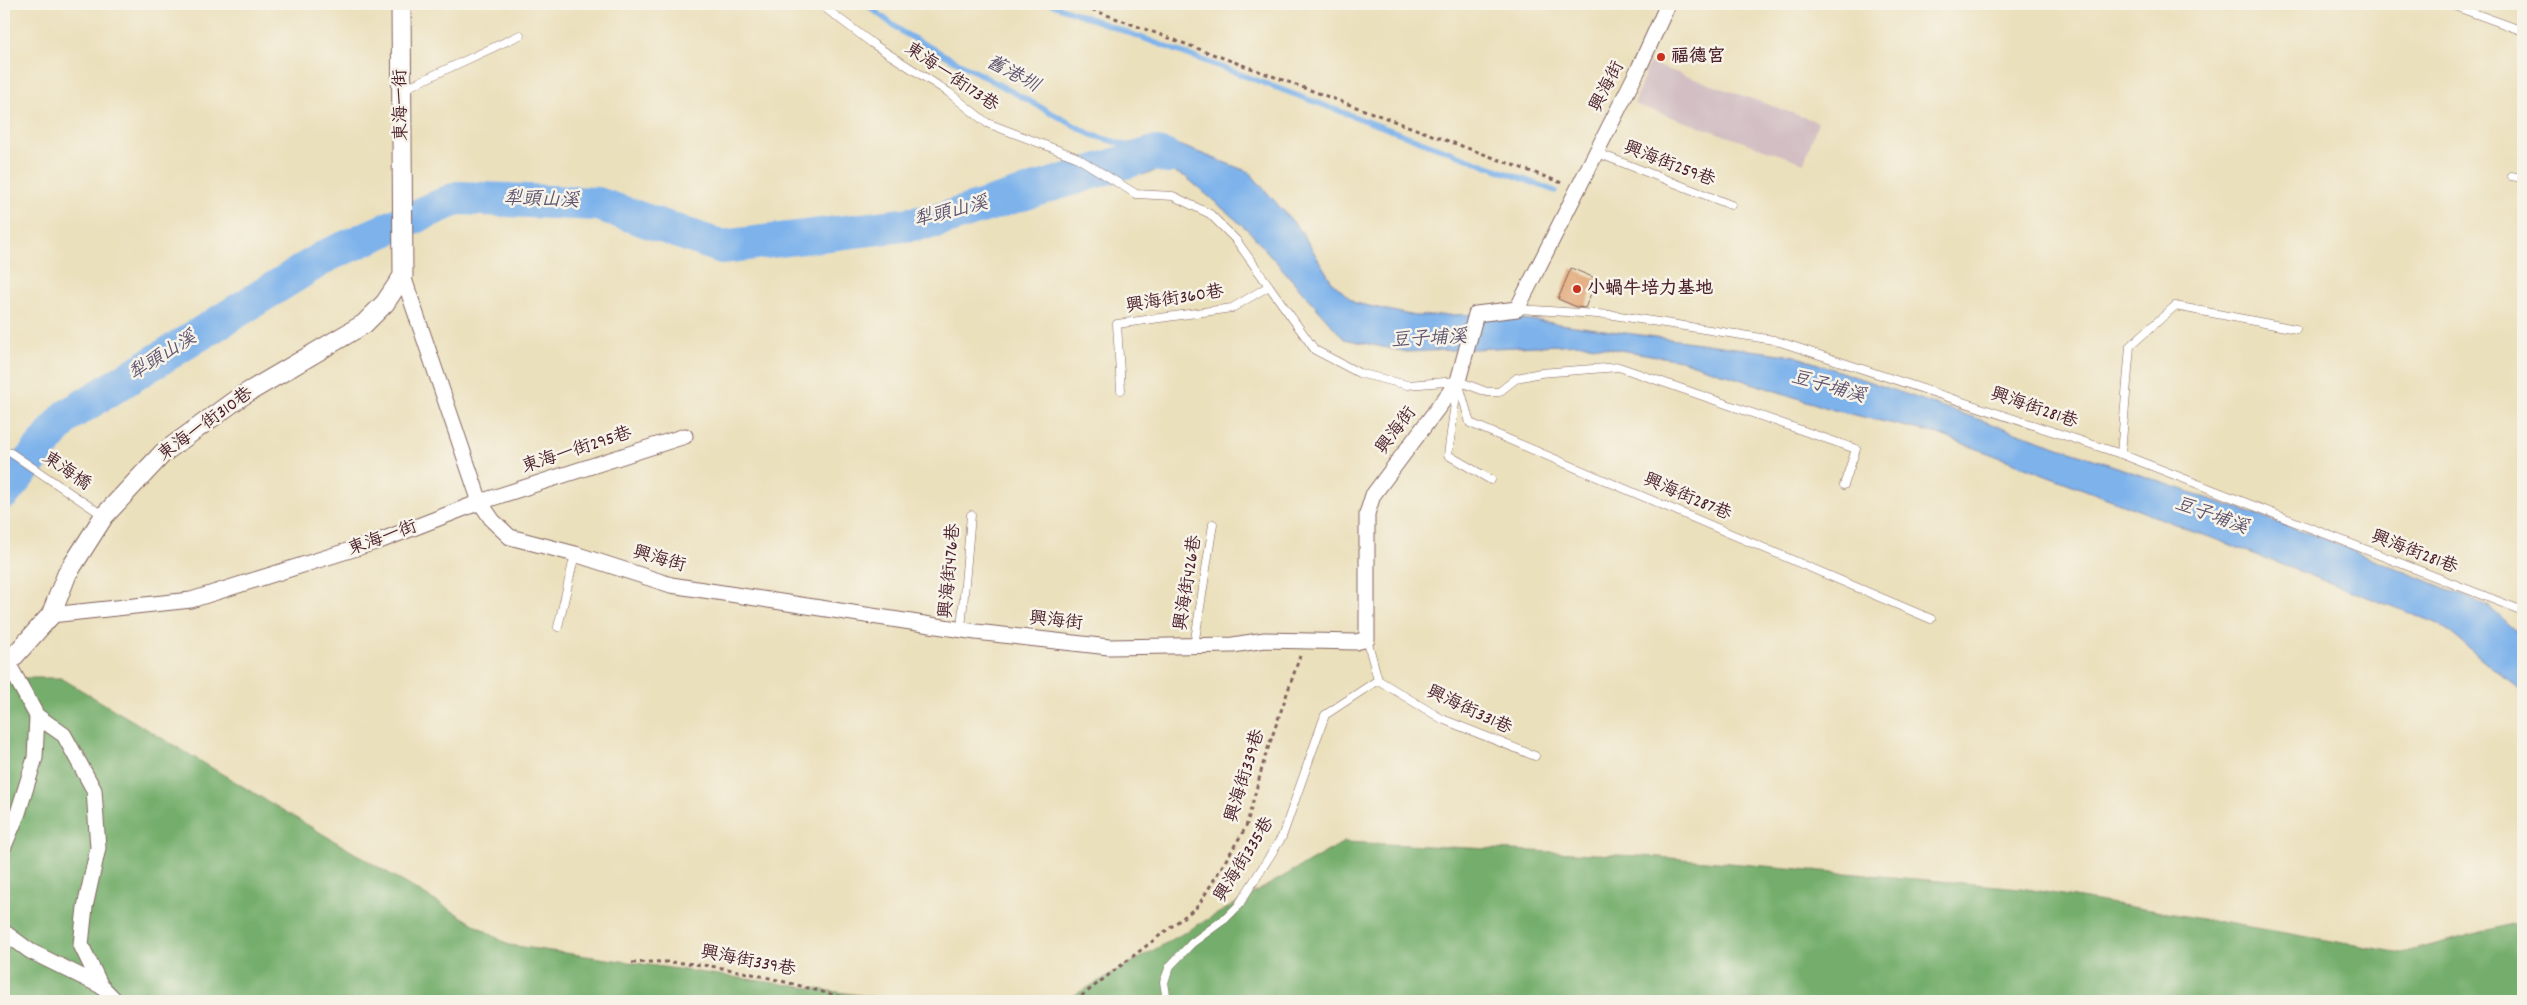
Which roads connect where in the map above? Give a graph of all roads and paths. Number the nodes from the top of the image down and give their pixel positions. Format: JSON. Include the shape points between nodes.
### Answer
{"nodes":[{"id":1,"x":401,"y":4,"type":"edge"},
{"id":2,"x":820,"y":4,"type":"edge"},
{"id":3,"x":1077,"y":4,"type":"edge"},
{"id":4,"x":1668,"y":4,"type":"edge"},
{"id":5,"x":2449,"y":4,"type":"edge"},
{"id":6,"x":2523,"y":31,"type":"edge"},
{"id":7,"x":520,"y":35,"type":"dead end"},
{"id":8,"x":402,"y":90,"type":"junction"},
{"id":9,"x":1596,"y":152,"type":"junction"},
{"id":10,"x":2511,"y":176,"type":"dead end"},
{"id":11,"x":2523,"y":178,"type":"edge"},
{"id":12,"x":1577,"y":189,"type":"junction"},
{"id":13,"x":1731,"y":205,"type":"dead end"},
{"id":14,"x":403,"y":276,"type":"junction"},
{"id":15,"x":1269,"y":286,"type":"junction"},
{"id":16,"x":1517,"y":309,"type":"junction"},
{"id":17,"x":2296,"y":329,"type":"dead end"},
{"id":18,"x":1458,"y":381,"type":"junction"},
{"id":19,"x":1121,"y":390,"type":"dead end"},
{"id":20,"x":685,"y":436,"type":"dead end"},
{"id":21,"x":8,"y":452,"type":"edge"},
{"id":22,"x":2121,"y":454,"type":"junction"},
{"id":23,"x":1491,"y":480,"type":"dead end"},
{"id":24,"x":1844,"y":485,"type":"dead end"},
{"id":25,"x":480,"y":502,"type":"junction"},
{"id":26,"x":971,"y":515,"type":"dead end"},
{"id":27,"x":104,"y":516,"type":"junction"},
{"id":28,"x":1213,"y":524,"type":"dead end"},
{"id":29,"x":575,"y":554,"type":"junction"},
{"id":30,"x":2523,"y":611,"type":"edge"},
{"id":31,"x":51,"y":615,"type":"junction"},
{"id":32,"x":1931,"y":619,"type":"dead end"},
{"id":33,"x":558,"y":627,"type":"dead end"},
{"id":34,"x":961,"y":629,"type":"junction"},
{"id":35,"x":1367,"y":639,"type":"junction"},
{"id":36,"x":1305,"y":640,"type":"junction"},
{"id":37,"x":1194,"y":646,"type":"junction"},
{"id":38,"x":6,"y":664,"type":"edge"},
{"id":39,"x":1378,"y":680,"type":"junction"},
{"id":40,"x":37,"y":716,"type":"junction"},
{"id":41,"x":1535,"y":756,"type":"dead end"},
{"id":42,"x":4,"y":846,"type":"edge"},
{"id":43,"x":4,"y":932,"type":"edge"},
{"id":44,"x":632,"y":963,"type":"dead end"},
{"id":45,"x":102,"y":986,"type":"junction"},
{"id":46,"x":116,"y":1001,"type":"edge"},
{"id":47,"x":857,"y":1001,"type":"edge"},
{"id":48,"x":1075,"y":1001,"type":"edge"},
{"id":49,"x":1167,"y":1001,"type":"edge"}],
"edges":[{"from":1,"to":8,"type":"street","name":"東海一街"},
{"from":2,"to":15,"type":"lane","name":"東海一街173巷","via":[[873,44],[948,92],[987,123],[1076,157],[1136,194],[1173,196],[1210,214],[1236,240]]},
{"from":3,"to":12,"type":"path"},
{"from":4,"to":9,"type":"street","name":"興海街"},
{"from":5,"to":6,"type":"lane"},
{"from":7,"to":8,"type":"lane"},
{"from":8,"to":14,"type":"street","name":"東海一街"},
{"from":9,"to":12,"type":"street","name":"興海街"},
{"from":9,"to":13,"type":"lane","name":"興海街259巷"},
{"from":10,"to":11,"type":"lane"},
{"from":12,"to":16,"type":"street","name":"興海街"},
{"from":14,"to":25,"type":"street"},
{"from":14,"to":27,"type":"street","name":"東海一街310巷","via":[[364,324],[240,397],[163,453]]},
{"from":15,"to":18,"type":"lane","via":[[1315,350],[1359,373],[1407,385]]},
{"from":15,"to":19,"type":"lane","name":"興海街360巷","via":[[1232,308],[1117,324]]},
{"from":16,"to":18,"type":"street","via":[[1476,314]]},
{"from":16,"to":22,"type":"lane","name":"興海街281巷","via":[[1613,315],[1774,340]]},
{"from":17,"to":22,"type":"lane","via":[[2175,306],[2130,346]]},
{"from":18,"to":23,"type":"lane","via":[[1448,455]]},
{"from":18,"to":24,"type":"lane","via":[[1487,392],[1499,392],[1517,378],[1540,373],[1619,367],[1856,449]]},
{"from":18,"to":32,"type":"lane","name":"興海街287巷","via":[[1470,423]]},
{"from":18,"to":35,"type":"street","name":"興海街","via":[[1373,495],[1366,514]]},
{"from":20,"to":25,"type":"street","name":"東海一街295巷"},
{"from":21,"to":27,"type":"lane","name":"東海橋"},
{"from":22,"to":30,"type":"lane","name":"興海街281巷"},
{"from":25,"to":29,"type":"street","name":"興海街","via":[[510,537]]},
{"from":25,"to":31,"type":"street","name":"東海一街","via":[[363,546],[191,600]]},
{"from":26,"to":34,"type":"lane","name":"興海街476巷"},
{"from":27,"to":31,"type":"street","name":"東海一街310巷","via":[[67,574]]},
{"from":28,"to":37,"type":"lane","name":"興海街426巷"},
{"from":29,"to":33,"type":"lane"},
{"from":29,"to":34,"type":"street","name":"興海街","via":[[670,585]]},
{"from":31,"to":38,"type":"street","name":"東海一街310巷"},
{"from":34,"to":37,"type":"street","name":"興海街","via":[[1109,647]]},
{"from":35,"to":36,"type":"street","name":"興海街","via":[[1356,642]]},
{"from":35,"to":39,"type":"lane"},
{"from":36,"to":37,"type":"street","name":"興海街"},
{"from":36,"to":48,"type":"path","name":"興海街339巷","via":[[1265,757],[1246,827],[1198,906]]},
{"from":38,"to":40,"type":"street"},
{"from":39,"to":41,"type":"lane","name":"興海街331巷","via":[[1442,719]]},
{"from":39,"to":49,"type":"lane","name":"興海街335巷","via":[[1325,715],[1282,837],[1238,906],[1192,943],[1170,966],[1164,982]]},
{"from":40,"to":42,"type":"street","via":[[35,758]]},
{"from":40,"to":45,"type":"street","via":[[64,735],[94,790],[98,848],[85,907],[81,945]]},
{"from":43,"to":45,"type":"street","via":[[30,951]]},
{"from":44,"to":47,"type":"path","name":"興海街339巷","via":[[660,960],[748,973]]},
{"from":45,"to":46,"type":"street"}]}
